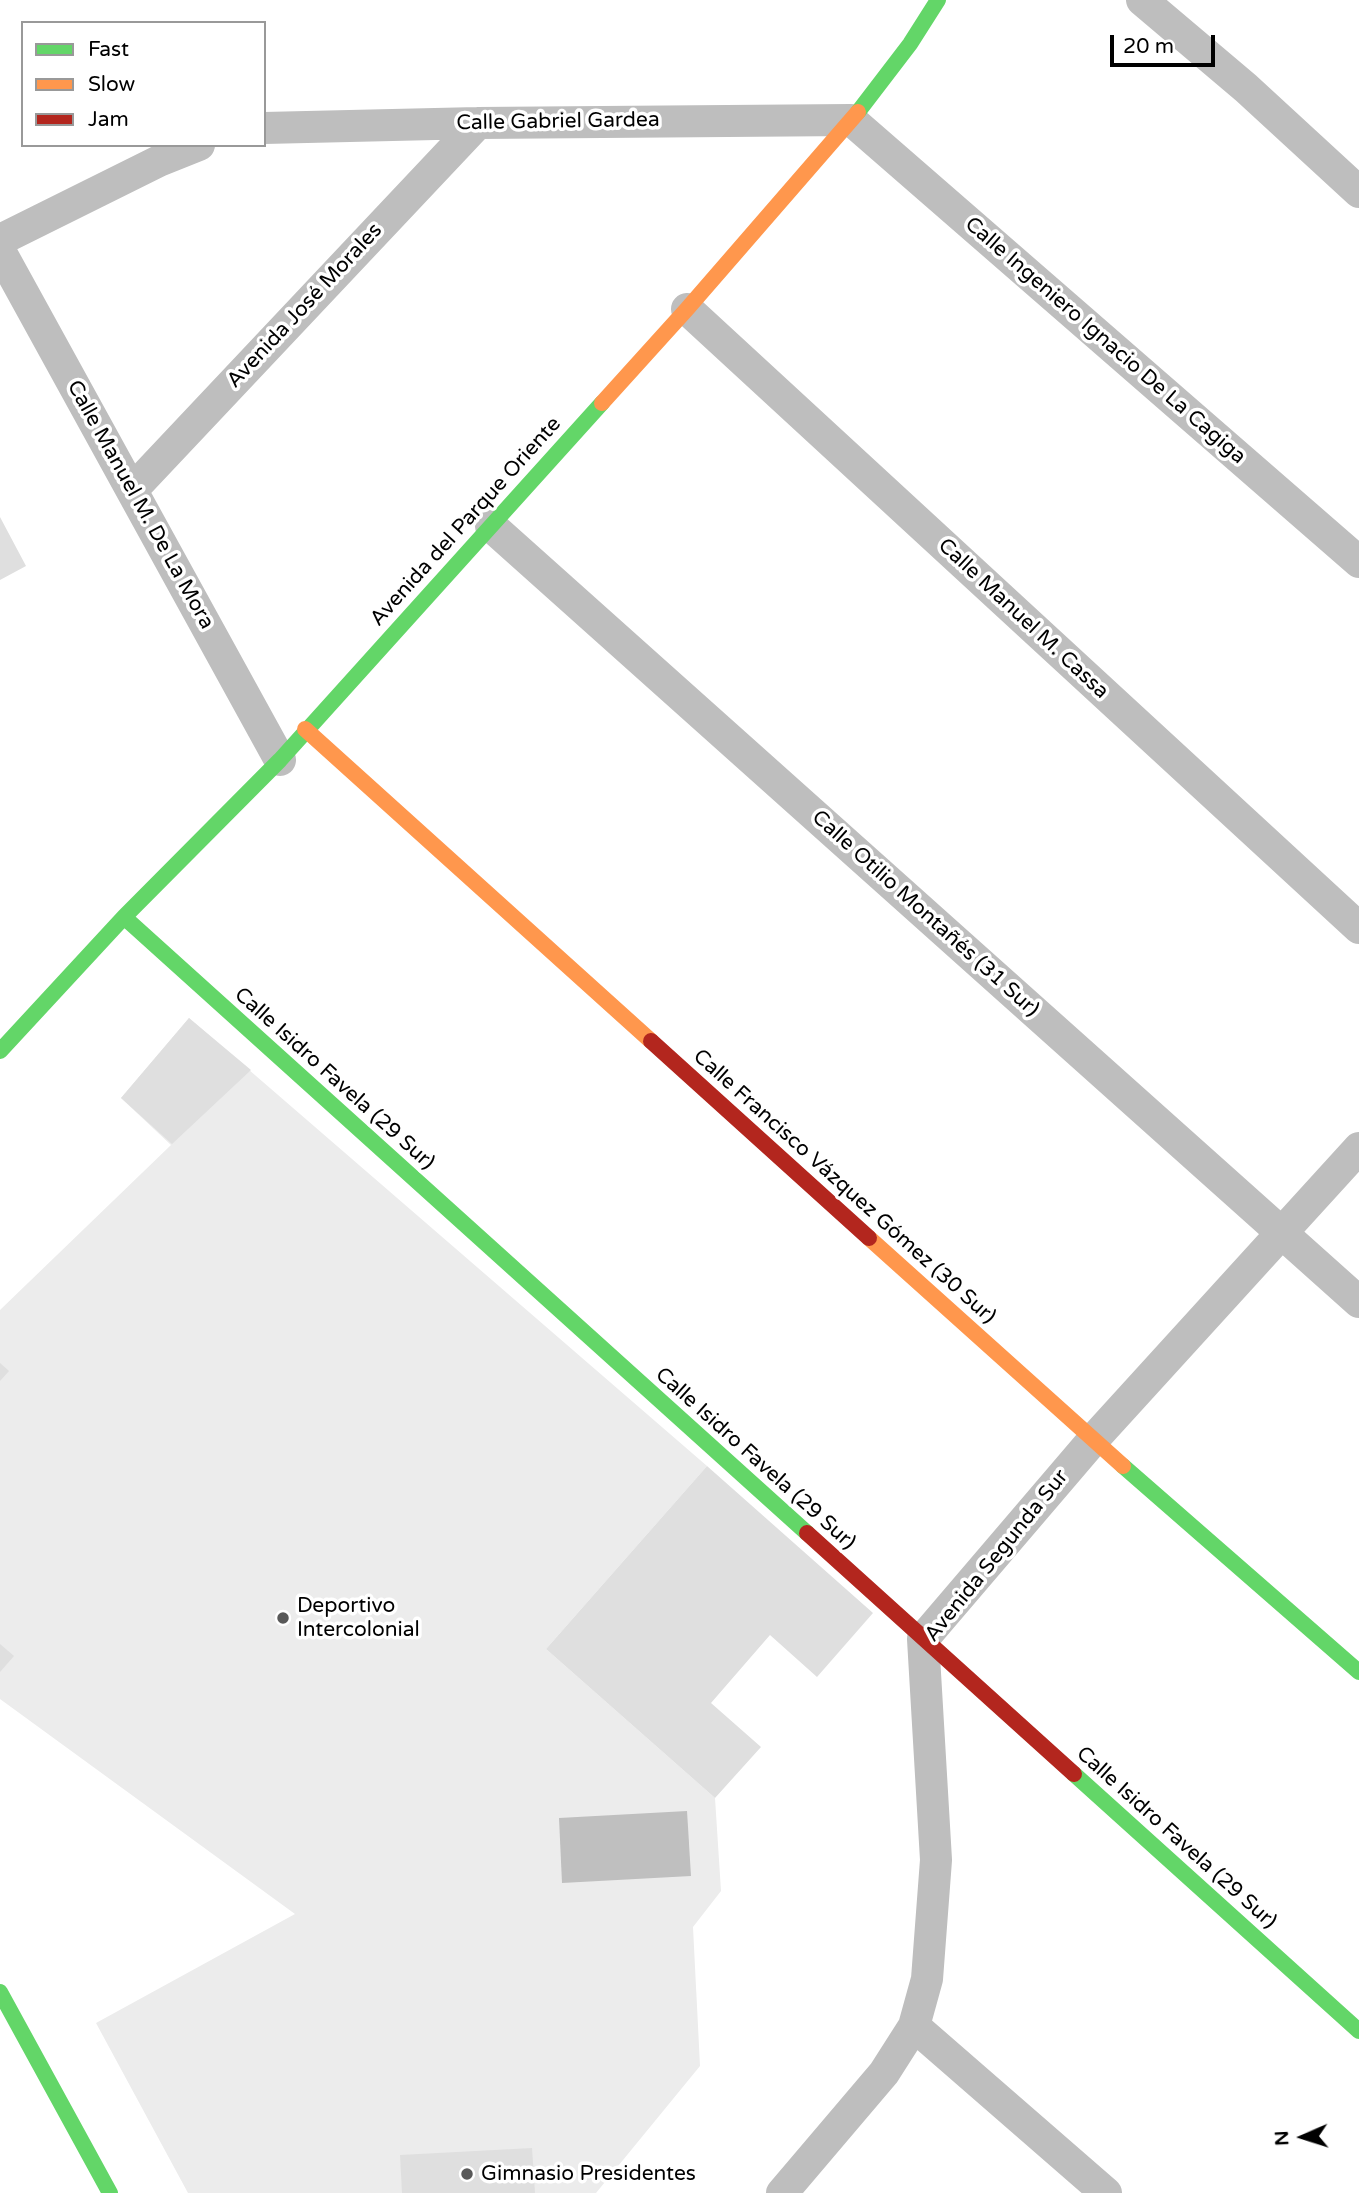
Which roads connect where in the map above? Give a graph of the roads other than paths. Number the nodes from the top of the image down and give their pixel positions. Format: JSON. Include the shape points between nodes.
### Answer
{"nodes":[{"id":1,"x":938,"y":0,"type":"edge"},
{"id":2,"x":1142,"y":0,"type":"edge"},
{"id":3,"x":851,"y":120,"type":"junction"},
{"id":4,"x":478,"y":123,"type":"junction"},
{"id":5,"x":266,"y":128,"type":"edge"},
{"id":6,"x":194,"y":147,"type":"edge"},
{"id":7,"x":1359,"y":191,"type":"edge"},
{"id":8,"x":0,"y":240,"type":"edge"},
{"id":9,"x":0,"y":251,"type":"edge"},
{"id":10,"x":687,"y":309,"type":"junction"},
{"id":11,"x":133,"y":489,"type":"junction"},
{"id":12,"x":491,"y":526,"type":"junction"},
{"id":13,"x":1359,"y":562,"type":"edge"},
{"id":14,"x":306,"y":729,"type":"junction"},
{"id":15,"x":279,"y":760,"type":"junction"},
{"id":16,"x":124,"y":917,"type":"junction"},
{"id":17,"x":1359,"y":928,"type":"edge"},
{"id":18,"x":0,"y":1051,"type":"edge"},
{"id":19,"x":1359,"y":1149,"type":"edge"},
{"id":20,"x":1282,"y":1234,"type":"junction"},
{"id":21,"x":1359,"y":1302,"type":"edge"},
{"id":22,"x":1093,"y":1440,"type":"junction"},
{"id":23,"x":923,"y":1639,"type":"junction"},
{"id":24,"x":1359,"y":1672,"type":"edge"},
{"id":25,"x":0,"y":1992,"type":"edge"},
{"id":26,"x":914,"y":2026,"type":"junction"},
{"id":27,"x":1359,"y":2031,"type":"edge"},
{"id":28,"x":110,"y":2193,"type":"edge"},
{"id":29,"x":782,"y":2193,"type":"edge"},
{"id":30,"x":1106,"y":2193,"type":"edge"}],
"edges":[{"from":1,"to":3,"type":"street","name":"Avenida del Parque Oriente"},
{"from":2,"to":7,"type":"street"},
{"from":3,"to":4,"type":"street","name":"Calle Gabriel Gardea"},
{"from":3,"to":10,"type":"street","name":"Avenida del Parque Oriente"},
{"from":3,"to":13,"type":"street","name":"Calle Ingeniero Ignacio De La Cagiga"},
{"from":4,"to":5,"type":"street","name":"Calle Gabriel Gardea"},
{"from":4,"to":11,"type":"street","name":"Avenida José Morales"},
{"from":6,"to":8,"type":"street"},
{"from":9,"to":11,"type":"street","name":"Calle Manuel M. De La Mora"},
{"from":10,"to":12,"type":"street","name":"Avenida del Parque Oriente"},
{"from":10,"to":17,"type":"street","name":"Calle Manuel M. Cassa"},
{"from":11,"to":15,"type":"street","name":"Calle Manuel M. De La Mora"},
{"from":12,"to":14,"type":"street","name":"Avenida del Parque Oriente"},
{"from":12,"to":20,"type":"street","name":"Calle Otilio Montañés (31 Sur)"},
{"from":14,"to":15,"type":"street","name":"Avenida del Parque Oriente"},
{"from":14,"to":22,"type":"street","name":"Calle Francisco Vázquez Gómez (30 Sur)"},
{"from":15,"to":16,"type":"street","name":"Avenida del Parque Oriente"},
{"from":16,"to":18,"type":"street","name":"Avenida del Parque Oriente"},
{"from":16,"to":23,"type":"street","name":"Calle Isidro Favela (29 Sur)"},
{"from":19,"to":20,"type":"street","name":"Avenida Segunda Sur"},
{"from":20,"to":21,"type":"street","name":"Calle Otilio Montañés (31 Sur)"},
{"from":20,"to":22,"type":"street","name":"Avenida Segunda Sur"},
{"from":22,"to":23,"type":"street","name":"Avenida Segunda Sur"},
{"from":22,"to":24,"type":"street","name":"Calle Francisco Vázquez Gómez (30 Sur)"},
{"from":23,"to":26,"type":"street","name":"Avenida Segunda Sur","via":[[936,1860],[927,1979]]},
{"from":23,"to":27,"type":"street","name":"Calle Isidro Favela (29 Sur)"},
{"from":25,"to":28,"type":"street"},
{"from":26,"to":29,"type":"street","name":"Avenida Segunda Sur","via":[[884,2073]]},
{"from":26,"to":30,"type":"street"}]}
